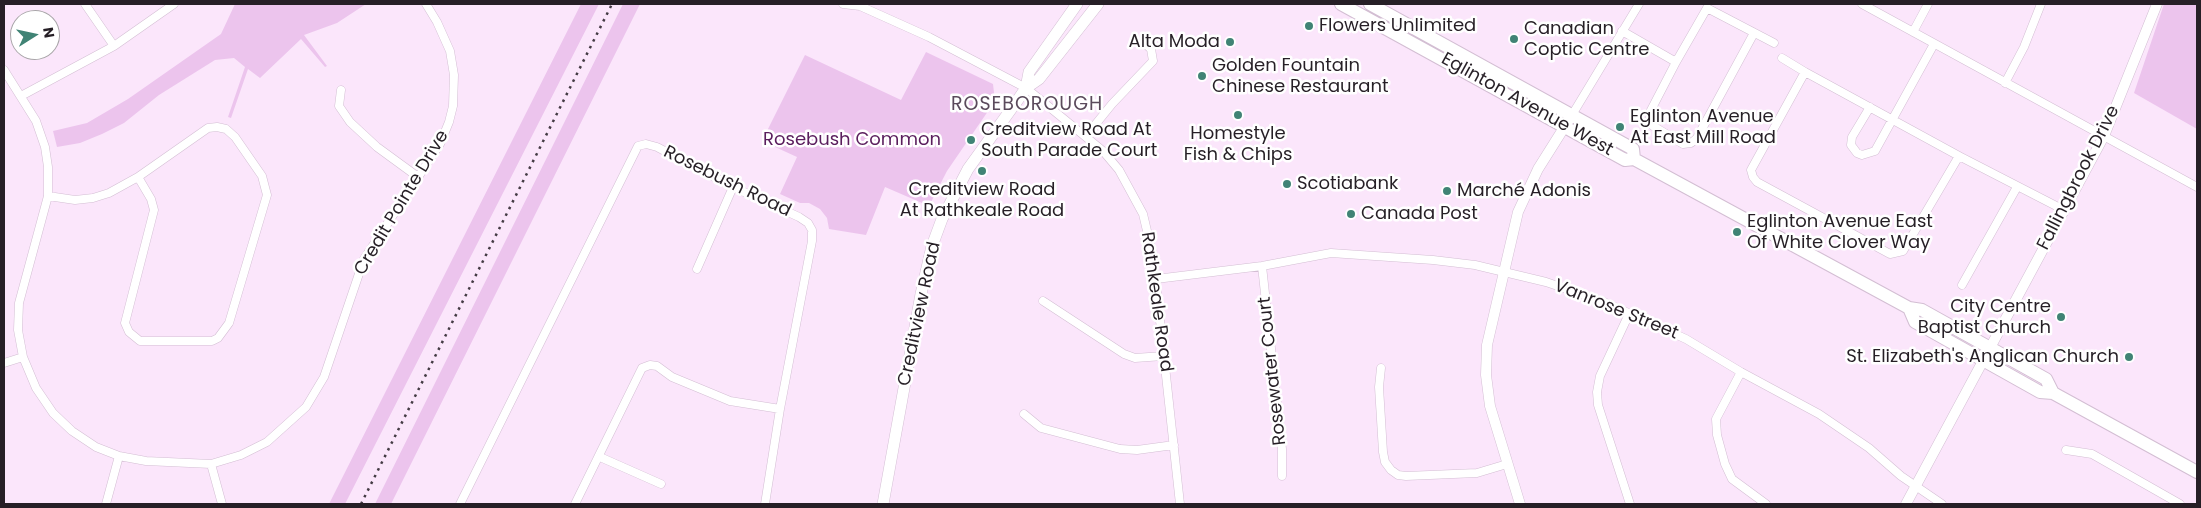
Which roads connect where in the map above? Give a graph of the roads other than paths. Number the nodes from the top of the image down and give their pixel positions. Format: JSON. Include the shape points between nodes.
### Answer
{"nodes":[{"id":1,"x":85,"y":4,"type":"edge"},
{"id":2,"x":174,"y":4,"type":"edge"},
{"id":3,"x":426,"y":4,"type":"edge"},
{"id":4,"x":843,"y":4,"type":"edge"},
{"id":5,"x":1077,"y":4,"type":"edge"},
{"id":6,"x":1098,"y":4,"type":"edge"},
{"id":7,"x":1341,"y":4,"type":"edge"},
{"id":8,"x":1370,"y":4,"type":"edge"},
{"id":9,"x":1639,"y":4,"type":"edge"},
{"id":10,"x":1862,"y":4,"type":"edge"},
{"id":11,"x":1928,"y":4,"type":"edge"},
{"id":12,"x":2041,"y":4,"type":"edge"},
{"id":13,"x":2157,"y":4,"type":"edge"},
{"id":14,"x":1622,"y":31,"type":"junction"},
{"id":15,"x":1913,"y":32,"type":"junction"},
{"id":16,"x":1754,"y":33,"type":"junction"},
{"id":17,"x":1143,"y":42,"type":"dead end"},
{"id":18,"x":1774,"y":43,"type":"dead end"},
{"id":19,"x":1934,"y":44,"type":"junction"},
{"id":20,"x":114,"y":46,"type":"junction"},
{"id":21,"x":1782,"y":58,"type":"dead end"},
{"id":22,"x":1676,"y":62,"type":"junction"},
{"id":23,"x":4,"y":70,"type":"edge"},
{"id":24,"x":1805,"y":72,"type":"junction"},
{"id":25,"x":2005,"y":83,"type":"junction"},
{"id":26,"x":1026,"y":88,"type":"junction"},
{"id":27,"x":341,"y":90,"type":"dead end"},
{"id":28,"x":21,"y":96,"type":"junction"},
{"id":29,"x":1870,"y":107,"type":"junction"},
{"id":30,"x":1572,"y":115,"type":"junction"},
{"id":31,"x":1892,"y":119,"type":"junction"},
{"id":32,"x":1565,"y":126,"type":"junction"},
{"id":33,"x":1086,"y":136,"type":"junction"},
{"id":34,"x":2104,"y":136,"type":"junction"},
{"id":35,"x":1959,"y":156,"type":"junction"},
{"id":36,"x":1634,"y":159,"type":"junction"},
{"id":37,"x":138,"y":177,"type":"junction"},
{"id":38,"x":418,"y":177,"type":"junction"},
{"id":39,"x":733,"y":187,"type":"junction"},
{"id":40,"x":2017,"y":187,"type":"junction"},
{"id":41,"x":2197,"y":187,"type":"edge"},
{"id":42,"x":48,"y":196,"type":"junction"},
{"id":43,"x":2064,"y":210,"type":"junction"},
{"id":44,"x":1262,"y":266,"type":"junction"},
{"id":45,"x":697,"y":269,"type":"dead end"},
{"id":46,"x":1503,"y":271,"type":"junction"},
{"id":47,"x":1156,"y":279,"type":"junction"},
{"id":48,"x":1962,"y":286,"type":"dead end"},
{"id":49,"x":1043,"y":301,"type":"dead end"},
{"id":50,"x":1909,"y":308,"type":"junction"},
{"id":51,"x":1629,"y":314,"type":"junction"},
{"id":52,"x":1990,"y":348,"type":"junction"},
{"id":53,"x":1163,"y":356,"type":"junction"},
{"id":54,"x":23,"y":357,"type":"junction"},
{"id":55,"x":1984,"y":360,"type":"junction"},
{"id":56,"x":4,"y":363,"type":"edge"},
{"id":57,"x":1382,"y":368,"type":"dead end"},
{"id":58,"x":1741,"y":372,"type":"junction"},
{"id":59,"x":2053,"y":393,"type":"junction"},
{"id":60,"x":780,"y":409,"type":"junction"},
{"id":61,"x":1024,"y":414,"type":"dead end"},
{"id":62,"x":1174,"y":445,"type":"junction"},
{"id":63,"x":2066,"y":450,"type":"dead end"},
{"id":64,"x":119,"y":456,"type":"junction"},
{"id":65,"x":600,"y":457,"type":"junction"},
{"id":66,"x":211,"y":464,"type":"junction"},
{"id":67,"x":1507,"y":464,"type":"junction"},
{"id":68,"x":2197,"y":472,"type":"edge"},
{"id":69,"x":1282,"y":476,"type":"dead end"},
{"id":70,"x":661,"y":484,"type":"dead end"},
{"id":71,"x":1916,"y":487,"type":"junction"},
{"id":72,"x":106,"y":504,"type":"edge"},
{"id":73,"x":222,"y":504,"type":"edge"},
{"id":74,"x":460,"y":504,"type":"edge"},
{"id":75,"x":575,"y":504,"type":"edge"},
{"id":76,"x":765,"y":504,"type":"edge"},
{"id":77,"x":884,"y":504,"type":"edge"},
{"id":78,"x":1180,"y":504,"type":"edge"},
{"id":79,"x":1520,"y":504,"type":"edge"},
{"id":80,"x":1630,"y":504,"type":"edge"},
{"id":81,"x":1766,"y":504,"type":"edge"},
{"id":82,"x":1906,"y":504,"type":"edge"},
{"id":83,"x":1942,"y":504,"type":"edge"},
{"id":84,"x":2180,"y":504,"type":"edge"}],
"edges":[{"from":1,"to":20,"type":"street"},
{"from":2,"to":20,"type":"street"},
{"from":3,"to":38,"type":"street","name":"Credit Pointe Drive","via":[[450,51],[454,92],[450,122]]},
{"from":4,"to":26,"type":"street","name":"Rathkeale Road","via":[[860,6],[929,37]]},
{"from":5,"to":26,"type":"main road","name":"Creditview Road","via":[[1028,72]]},
{"from":6,"to":26,"type":"main road","name":"Creditview Road","via":[[1039,80]]},
{"from":7,"to":32,"type":"main road","name":"Eglinton Avenue West"},
{"from":8,"to":30,"type":"main road","name":"Eglinton Avenue West"},
{"from":9,"to":14,"type":"street"},
{"from":10,"to":15,"type":"street"},
{"from":11,"to":15,"type":"street"},
{"from":12,"to":25,"type":"street"},
{"from":13,"to":34,"type":"street","name":"Fallingbrook Drive"},
{"from":14,"to":22,"type":"street"},
{"from":14,"to":30,"type":"street"},
{"from":15,"to":19,"type":"street"},
{"from":16,"to":18,"type":"street"},
{"from":16,"to":22,"type":"street","via":[[1707,8]]},
{"from":16,"to":22,"type":"street","via":[[1692,143],[1683,144],[1650,121],[1650,112]]},
{"from":17,"to":33,"type":"street","via":[[1151,49],[1153,61]]},
{"from":19,"to":25,"type":"street"},
{"from":19,"to":31,"type":"street"},
{"from":20,"to":28,"type":"street"},
{"from":21,"to":24,"type":"street"},
{"from":23,"to":28,"type":"street","name":"Credit Pointe Drive"},
{"from":24,"to":29,"type":"street"},
{"from":24,"to":35,"type":"street","via":[[1751,170],[1757,182],[1890,254],[1896,254],[1903,251]]},
{"from":25,"to":34,"type":"street"},
{"from":26,"to":33,"type":"street","name":"Rathkeale Road"},
{"from":26,"to":77,"type":"main road","name":"Creditview Road","via":[[968,169],[932,246]]},
{"from":27,"to":38,"type":"street","via":[[339,106],[350,122]]},
{"from":28,"to":42,"type":"street","name":"Credit Pointe Drive","via":[[36,121],[45,147]]},
{"from":29,"to":31,"type":"street"},
{"from":29,"to":31,"type":"street","via":[[1852,137],[1851,145],[1857,153],[1875,151]]},
{"from":30,"to":32,"type":"street"},
{"from":30,"to":36,"type":"main road","name":"Eglinton Avenue West","via":[[1633,149]]},
{"from":31,"to":35,"type":"street"},
{"from":32,"to":36,"type":"main road","name":"Eglinton Avenue West","via":[[1625,160]]},
{"from":32,"to":46,"type":"street","via":[[1538,169],[1522,203]]},
{"from":33,"to":47,"type":"street","name":"Rathkeale Road","via":[[1104,151],[1135,197],[1143,214]]},
{"from":34,"to":41,"type":"street"},
{"from":34,"to":43,"type":"street","name":"Fallingbrook Drive"},
{"from":35,"to":40,"type":"street"},
{"from":36,"to":50,"type":"main road","name":"Eglinton Avenue West"},
{"from":37,"to":37,"type":"street","via":[[151,198],[154,210],[125,323],[129,332],[140,341],[212,341],[229,324],[268,195],[262,176],[235,137],[226,129],[217,127],[208,128]]},
{"from":37,"to":42,"type":"street","via":[[93,198],[75,200]]},
{"from":38,"to":66,"type":"street","name":"Credit Pointe Drive","via":[[364,259],[324,377],[306,407],[267,442]]},
{"from":39,"to":45,"type":"street"},
{"from":39,"to":60,"type":"street","name":"Rosebush Road","via":[[799,217],[812,230]]},
{"from":39,"to":74,"type":"street","name":"Rosebush Road","via":[[657,147],[638,146]]},
{"from":40,"to":43,"type":"street"},
{"from":40,"to":48,"type":"street"},
{"from":42,"to":54,"type":"street","name":"Credit Pointe Drive","via":[[19,303],[18,330]]},
{"from":43,"to":52,"type":"street","name":"Fallingbrook Drive"},
{"from":44,"to":46,"type":"street","name":"Vanrose Street","via":[[1331,253],[1433,260]]},
{"from":44,"to":47,"type":"street","name":"Vanrose Street"},
{"from":44,"to":69,"type":"street","name":"Rosewater Court"},
{"from":46,"to":51,"type":"street","name":"Vanrose Street","via":[[1546,282]]},
{"from":46,"to":67,"type":"street","via":[[1488,345],[1486,375],[1490,406]]},
{"from":47,"to":53,"type":"street","name":"Rathkeale Road"},
{"from":49,"to":53,"type":"street","via":[[1124,354],[1135,358]]},
{"from":50,"to":52,"type":"main road","name":"Eglinton Avenue West","via":[[1922,310]]},
{"from":50,"to":55,"type":"main road","name":"Eglinton Avenue West","via":[[1915,322]]},
{"from":51,"to":58,"type":"street","name":"Vanrose Street","via":[[1686,339]]},
{"from":51,"to":80,"type":"street","via":[[1600,376],[1597,392],[1598,405]]},
{"from":52,"to":55,"type":"street","name":"Fallingbrook Drive"},
{"from":52,"to":59,"type":"main road","name":"Eglinton Avenue West","via":[[2046,379]]},
{"from":53,"to":62,"type":"street","name":"Rathkeale Road"},
{"from":54,"to":56,"type":"street"},
{"from":54,"to":64,"type":"street","name":"Credit Pointe Drive","via":[[36,388],[53,413],[96,447]]},
{"from":55,"to":59,"type":"main road","name":"Eglinton Avenue West","via":[[2040,392]]},
{"from":55,"to":71,"type":"street","name":"Fallingbrook Drive"},
{"from":57,"to":67,"type":"street","via":[[1379,387],[1383,452],[1391,470],[1406,476],[1477,473]]},
{"from":58,"to":71,"type":"street","name":"Vanrose Street","via":[[1819,414],[1869,448]]},
{"from":58,"to":81,"type":"street","via":[[1716,420],[1716,435],[1732,479]]},
{"from":59,"to":68,"type":"main road","name":"Eglinton Avenue West"},
{"from":60,"to":65,"type":"street","via":[[720,398],[650,365],[642,368]]},
{"from":60,"to":76,"type":"street","name":"Rosebush Road"},
{"from":61,"to":62,"type":"street","via":[[1041,428],[1120,449]]},
{"from":62,"to":78,"type":"street","name":"Rathkeale Road"},
{"from":63,"to":84,"type":"street","via":[[2092,454]]},
{"from":64,"to":66,"type":"street","name":"Credit Pointe Drive","via":[[146,461]]},
{"from":64,"to":72,"type":"street"},
{"from":65,"to":70,"type":"street"},
{"from":65,"to":75,"type":"street"},
{"from":66,"to":73,"type":"street"},
{"from":67,"to":79,"type":"street"},
{"from":71,"to":82,"type":"street","name":"Fallingbrook Drive"},
{"from":71,"to":83,"type":"street","name":"Vanrose Street"}]}
